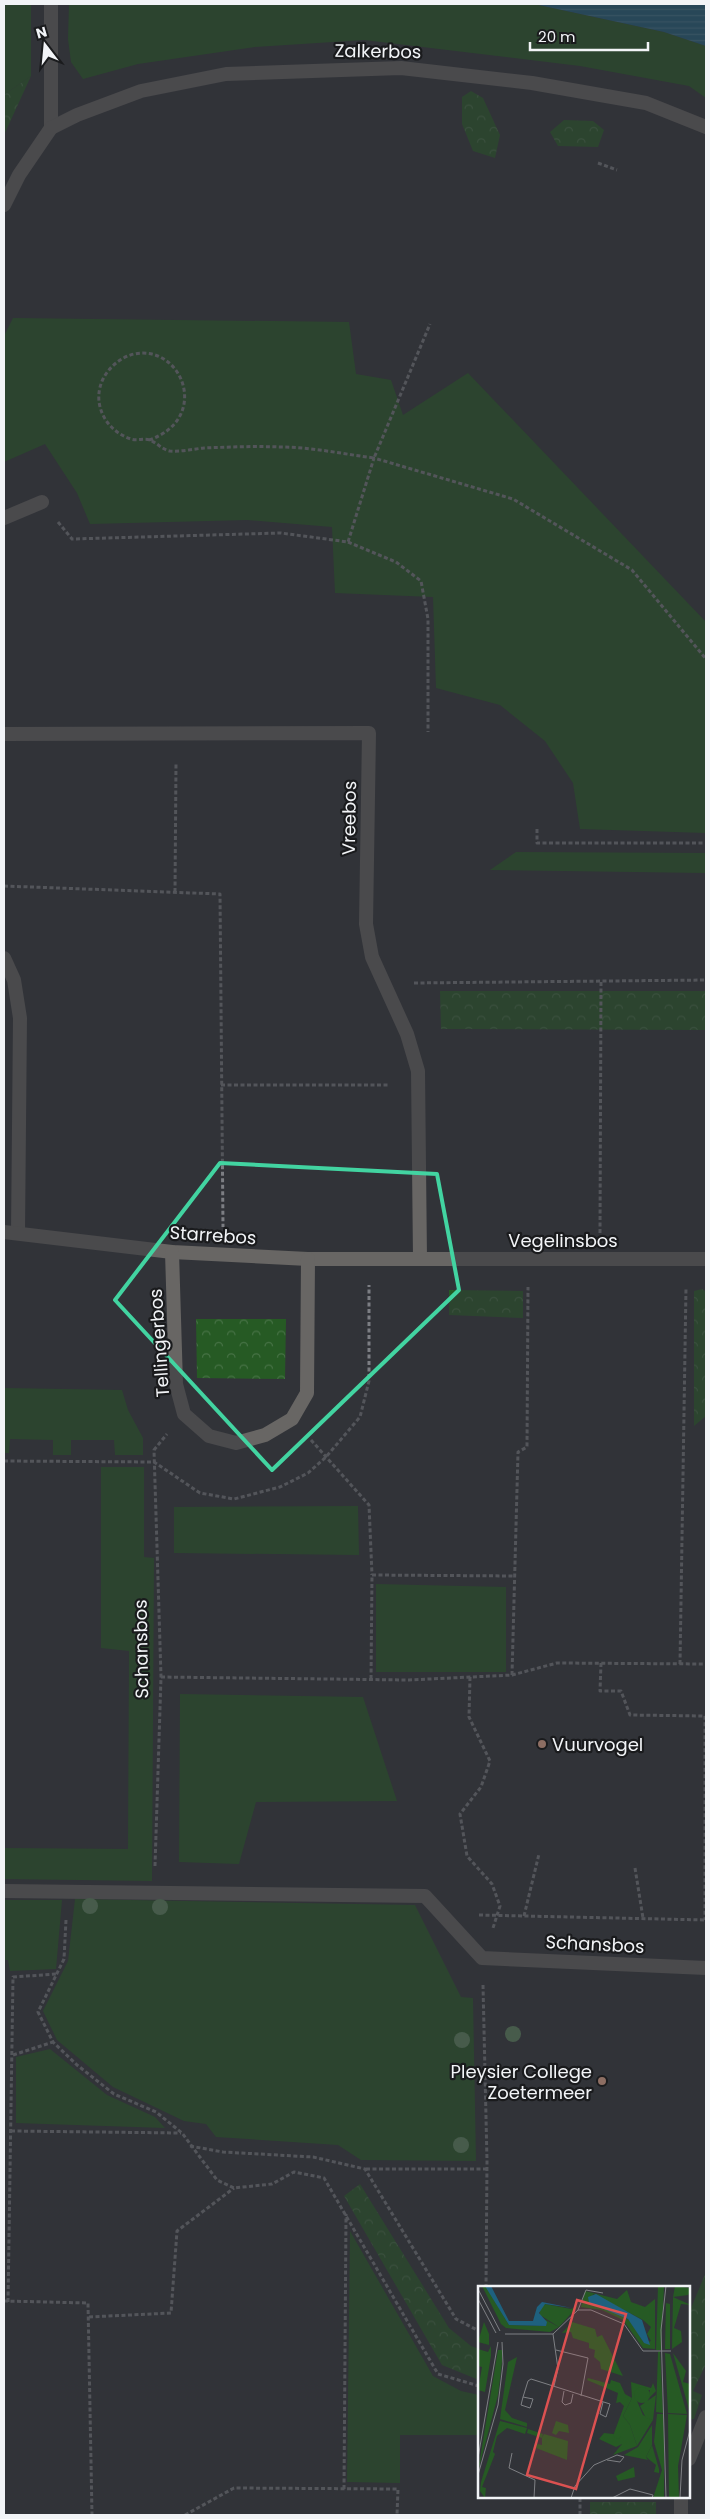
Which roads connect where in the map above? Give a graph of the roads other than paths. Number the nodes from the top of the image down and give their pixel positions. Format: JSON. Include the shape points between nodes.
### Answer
{"nodes":[{"id":1,"x":51,"y":4,"type":"edge"},
{"id":2,"x":706,"y":127,"type":"edge"},
{"id":3,"x":51,"y":128,"type":"junction"},
{"id":4,"x":4,"y":205,"type":"edge"},
{"id":5,"x":42,"y":502,"type":"road end"},
{"id":6,"x":4,"y":518,"type":"edge"},
{"id":7,"x":4,"y":734,"type":"edge"},
{"id":8,"x":4,"y":958,"type":"edge"},
{"id":9,"x":4,"y":1232,"type":"edge"},
{"id":10,"x":18,"y":1232,"type":"junction"},
{"id":11,"x":172,"y":1252,"type":"junction"},
{"id":12,"x":308,"y":1259,"type":"junction"},
{"id":13,"x":420,"y":1259,"type":"junction"},
{"id":14,"x":706,"y":1259,"type":"edge"},
{"id":15,"x":4,"y":1891,"type":"edge"},
{"id":16,"x":706,"y":1968,"type":"edge"},
{"id":17,"x":706,"y":2417,"type":"edge"},
{"id":18,"x":690,"y":2457,"type":"edge"},
{"id":19,"x":681,"y":2499,"type":"edge"},
{"id":20,"x":681,"y":2515,"type":"edge"}],
"edges":[{"from":1,"to":3,"type":"street"},
{"from":2,"to":3,"type":"street","name":"Zalkerbos","via":[[646,103],[532,82],[401,68],[226,74],[141,91]]},
{"from":3,"to":4,"type":"street","name":"Zalkerbos","via":[[19,175]]},
{"from":5,"to":6,"type":"street"},
{"from":7,"to":13,"type":"street","name":"Vreebos","via":[[369,733],[366,924],[372,957],[407,1034],[418,1071]]},
{"from":8,"to":10,"type":"street","via":[[14,980],[20,1018]]},
{"from":9,"to":10,"type":"street","name":"Starrebos"},
{"from":10,"to":11,"type":"street","name":"Starrebos"},
{"from":11,"to":12,"type":"street","name":"Starrebos"},
{"from":11,"to":12,"type":"street","name":"Tellingerbos","via":[[176,1384],[184,1414],[209,1436],[236,1443],[265,1435],[292,1419],[307,1393]]},
{"from":12,"to":13,"type":"street","name":"Starrebos"},
{"from":13,"to":14,"type":"street","name":"Vegelinsbos"},
{"from":15,"to":16,"type":"street","name":"Schansbos","via":[[425,1896],[482,1958]]},
{"from":17,"to":18,"type":"street"},
{"from":19,"to":20,"type":"street"}]}
